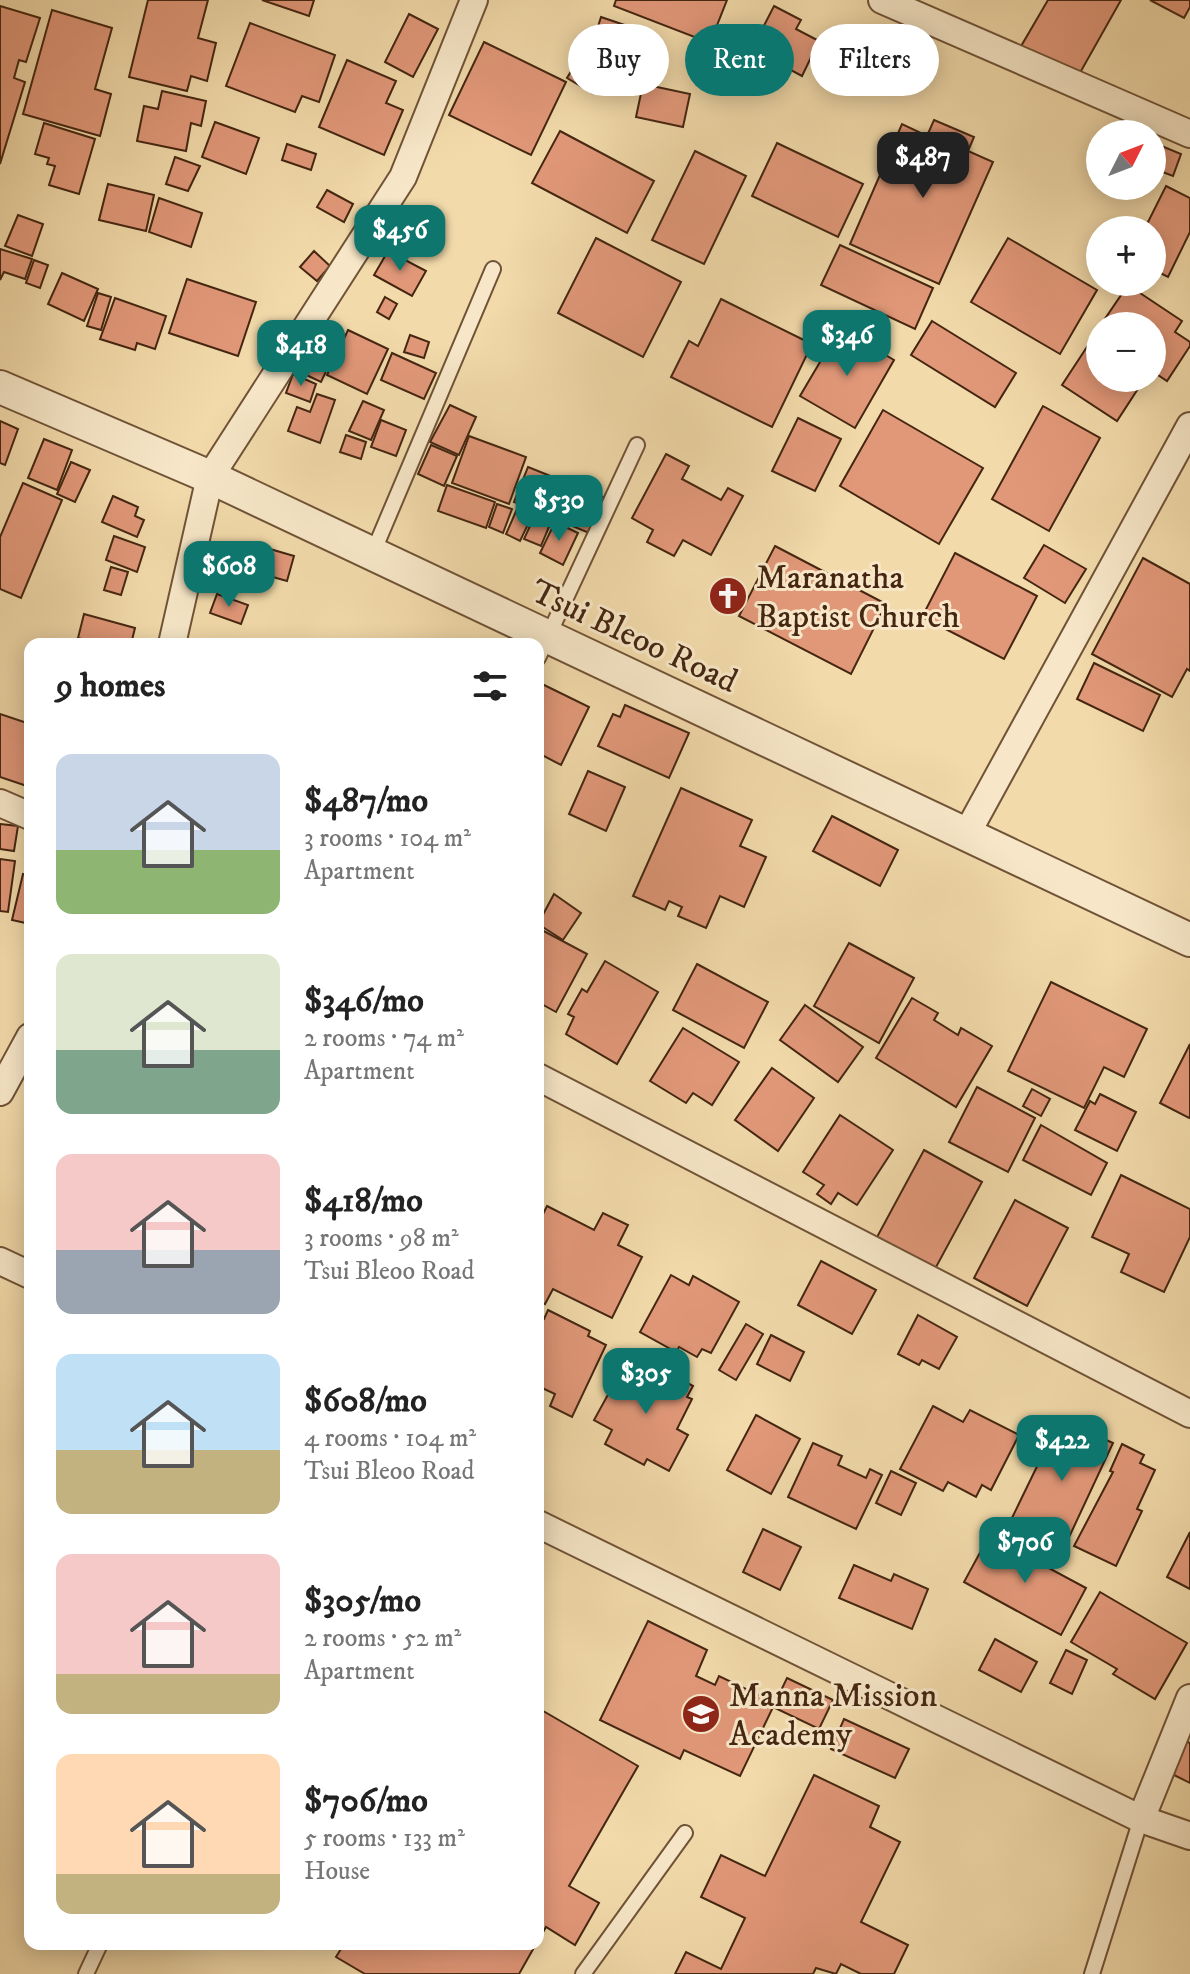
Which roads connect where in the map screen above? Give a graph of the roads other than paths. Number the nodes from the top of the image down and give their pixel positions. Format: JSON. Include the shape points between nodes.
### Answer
{"nodes":[{"id":1,"x":474,"y":0,"type":"edge"},
{"id":2,"x":882,"y":0,"type":"edge"},
{"id":3,"x":1190,"y":134,"type":"edge"},
{"id":4,"x":493,"y":269,"type":"dead end"},
{"id":5,"x":0,"y":387,"type":"edge"},
{"id":6,"x":1190,"y":426,"type":"edge"},
{"id":7,"x":637,"y":445,"type":"dead end"},
{"id":8,"x":210,"y":477,"type":"junction"},
{"id":9,"x":372,"y":555,"type":"junction"},
{"id":10,"x":173,"y":638,"type":"edge"},
{"id":11,"x":527,"y":638,"type":"edge"},
{"id":12,"x":544,"y":647,"type":"edge"},
{"id":13,"x":0,"y":803,"type":"edge"},
{"id":14,"x":24,"y":813,"type":"edge"},
{"id":15,"x":966,"y":835,"type":"junction"},
{"id":16,"x":1190,"y":940,"type":"edge"},
{"id":17,"x":24,"y":1048,"type":"edge"},
{"id":18,"x":544,"y":1080,"type":"edge"},
{"id":19,"x":0,"y":1092,"type":"edge"},
{"id":20,"x":0,"y":1261,"type":"edge"},
{"id":21,"x":24,"y":1272,"type":"edge"},
{"id":22,"x":1190,"y":1414,"type":"edge"},
{"id":23,"x":544,"y":1527,"type":"edge"},
{"id":24,"x":1190,"y":1698,"type":"edge"},
{"id":25,"x":1141,"y":1819,"type":"junction"},
{"id":26,"x":685,"y":1833,"type":"dead end"},
{"id":27,"x":1190,"y":1836,"type":"edge"},
{"id":28,"x":97,"y":1950,"type":"edge"},
{"id":29,"x":86,"y":1974,"type":"edge"},
{"id":30,"x":583,"y":1974,"type":"edge"},
{"id":31,"x":1092,"y":1974,"type":"edge"}],
"edges":[{"from":1,"to":8,"type":"street","via":[[403,177]]},
{"from":2,"to":3,"type":"street"},
{"from":4,"to":9,"type":"lane"},
{"from":5,"to":8,"type":"street","name":"Tsui Bleoo Road"},
{"from":6,"to":15,"type":"street"},
{"from":7,"to":12,"type":"lane"},
{"from":8,"to":9,"type":"street","name":"Tsui Bleoo Road"},
{"from":8,"to":10,"type":"street"},
{"from":9,"to":11,"type":"street","name":"Tsui Bleoo Road"},
{"from":12,"to":15,"type":"street","name":"Tsui Bleoo Road"},
{"from":13,"to":14,"type":"street"},
{"from":15,"to":16,"type":"street","name":"Tsui Bleoo Road"},
{"from":17,"to":19,"type":"street"},
{"from":18,"to":22,"type":"street"},
{"from":20,"to":21,"type":"street"},
{"from":23,"to":25,"type":"street"},
{"from":24,"to":25,"type":"street"},
{"from":25,"to":27,"type":"street"},
{"from":25,"to":31,"type":"lane"},
{"from":26,"to":30,"type":"lane"},
{"from":28,"to":29,"type":"lane"}]}
